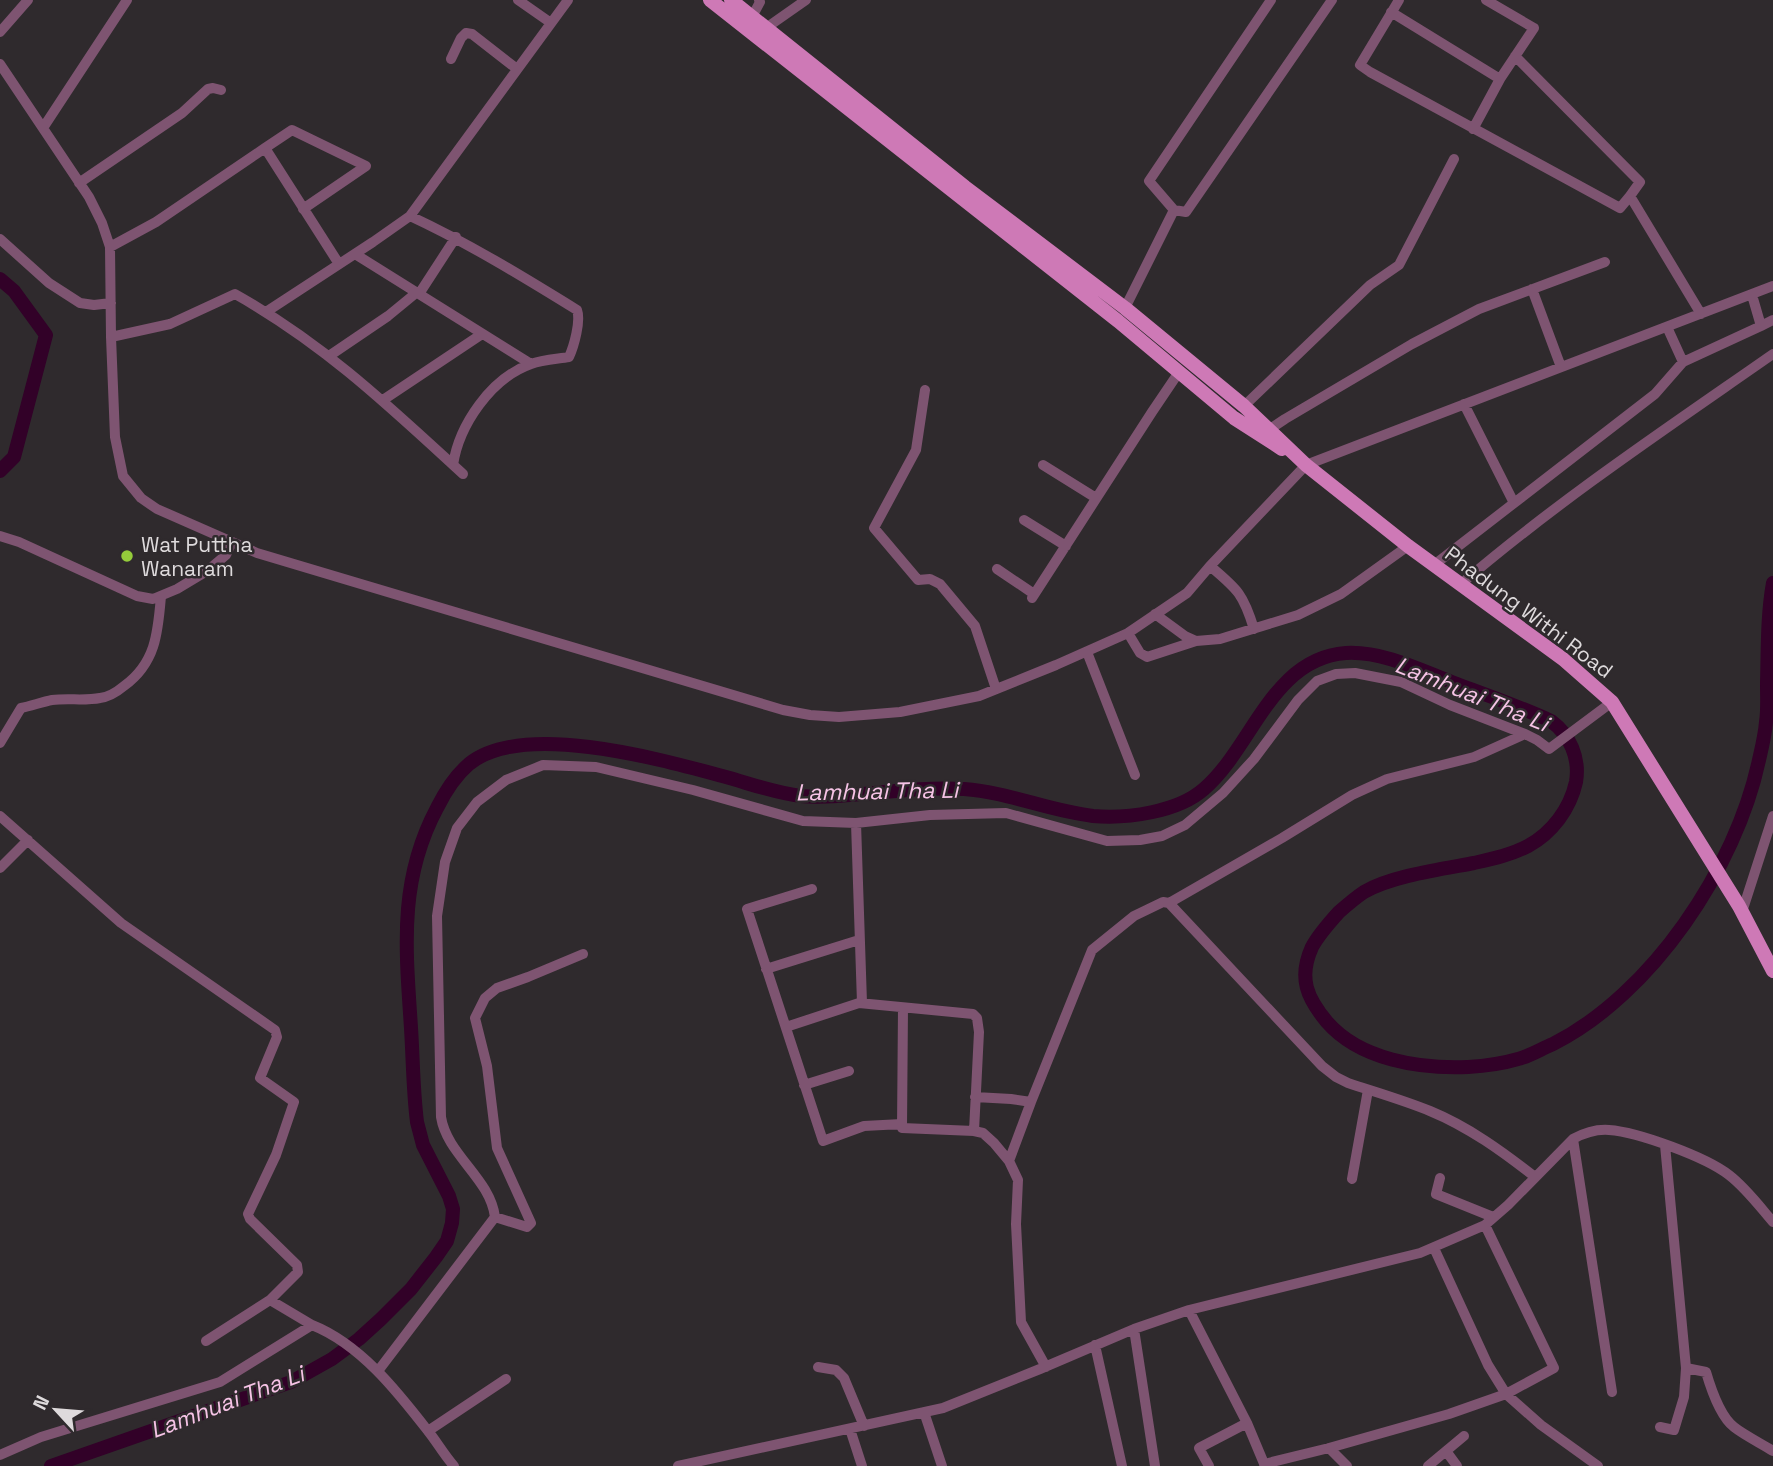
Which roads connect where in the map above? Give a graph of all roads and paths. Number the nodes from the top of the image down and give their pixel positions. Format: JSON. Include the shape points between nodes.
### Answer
{"nodes":[{"id":1,"x":28,"y":0,"type":"edge"},
{"id":2,"x":127,"y":0,"type":"edge"},
{"id":3,"x":518,"y":0,"type":"edge"},
{"id":4,"x":568,"y":0,"type":"edge"},
{"id":5,"x":710,"y":0,"type":"edge"},
{"id":6,"x":731,"y":0,"type":"edge"},
{"id":7,"x":759,"y":0,"type":"edge"},
{"id":8,"x":806,"y":0,"type":"edge"},
{"id":9,"x":1271,"y":0,"type":"edge"},
{"id":10,"x":1332,"y":0,"type":"edge"},
{"id":11,"x":1399,"y":0,"type":"edge"},
{"id":12,"x":1486,"y":0,"type":"edge"},
{"id":13,"x":1391,"y":12,"type":"junction"},
{"id":14,"x":752,"y":17,"type":"junction"},
{"id":15,"x":551,"y":23,"type":"junction"},
{"id":16,"x":766,"y":28,"type":"junction"},
{"id":17,"x":0,"y":32,"type":"edge"},
{"id":18,"x":1515,"y":56,"type":"junction"},
{"id":19,"x":450,"y":59,"type":"dead end"},
{"id":20,"x":0,"y":64,"type":"edge"},
{"id":21,"x":517,"y":69,"type":"junction"},
{"id":22,"x":1500,"y":79,"type":"junction"},
{"id":23,"x":221,"y":90,"type":"dead end"},
{"id":24,"x":43,"y":128,"type":"junction"},
{"id":25,"x":1473,"y":129,"type":"junction"},
{"id":26,"x":265,"y":148,"type":"junction"},
{"id":27,"x":1454,"y":159,"type":"dead end"},
{"id":28,"x":79,"y":183,"type":"junction"},
{"id":29,"x":1630,"y":196,"type":"junction"},
{"id":30,"x":303,"y":209,"type":"junction"},
{"id":31,"x":1174,"y":210,"type":"junction"},
{"id":32,"x":410,"y":216,"type":"junction"},
{"id":33,"x":456,"y":237,"type":"junction"},
{"id":34,"x":0,"y":239,"type":"edge"},
{"id":35,"x":110,"y":247,"type":"junction"},
{"id":36,"x":355,"y":254,"type":"junction"},
{"id":37,"x":1605,"y":262,"type":"dead end"},
{"id":38,"x":339,"y":264,"type":"junction"},
{"id":39,"x":1773,"y":286,"type":"edge"},
{"id":40,"x":1532,"y":289,"type":"junction"},
{"id":41,"x":418,"y":294,"type":"junction"},
{"id":42,"x":1752,"y":295,"type":"junction"},
{"id":43,"x":111,"y":303,"type":"junction"},
{"id":44,"x":1125,"y":308,"type":"junction"},
{"id":45,"x":266,"y":312,"type":"junction"},
{"id":46,"x":1701,"y":314,"type":"junction"},
{"id":47,"x":1773,"y":320,"type":"edge"},
{"id":48,"x":1761,"y":326,"type":"junction"},
{"id":49,"x":1667,"y":327,"type":"junction"},
{"id":50,"x":482,"y":334,"type":"junction"},
{"id":51,"x":111,"y":337,"type":"junction"},
{"id":52,"x":1773,"y":354,"type":"edge"},
{"id":53,"x":329,"y":356,"type":"junction"},
{"id":54,"x":1683,"y":362,"type":"junction"},
{"id":55,"x":531,"y":364,"type":"junction"},
{"id":56,"x":1561,"y":367,"type":"junction"},
{"id":57,"x":1179,"y":372,"type":"junction"},
{"id":58,"x":925,"y":390,"type":"dead end"},
{"id":59,"x":383,"y":400,"type":"junction"},
{"id":60,"x":1464,"y":404,"type":"junction"},
{"id":61,"x":1244,"y":406,"type":"junction"},
{"id":62,"x":1270,"y":429,"type":"junction"},
{"id":63,"x":453,"y":465,"type":"junction"},
{"id":64,"x":1043,"y":465,"type":"dead end"},
{"id":65,"x":1306,"y":465,"type":"junction"},
{"id":66,"x":463,"y":474,"type":"dead end"},
{"id":67,"x":1096,"y":498,"type":"junction"},
{"id":68,"x":1514,"y":503,"type":"junction"},
{"id":69,"x":1024,"y":520,"type":"dead end"},
{"id":70,"x":0,"y":536,"type":"edge"},
{"id":71,"x":232,"y":542,"type":"junction"},
{"id":72,"x":1066,"y":545,"type":"junction"},
{"id":73,"x":1408,"y":545,"type":"junction"},
{"id":74,"x":1434,"y":565,"type":"junction"},
{"id":75,"x":1210,"y":566,"type":"junction"},
{"id":76,"x":997,"y":569,"type":"dead end"},
{"id":77,"x":1461,"y":584,"type":"junction"},
{"id":78,"x":161,"y":596,"type":"junction"},
{"id":79,"x":1155,"y":614,"type":"junction"},
{"id":80,"x":1254,"y":629,"type":"junction"},
{"id":81,"x":1128,"y":633,"type":"junction"},
{"id":82,"x":1196,"y":640,"type":"junction"},
{"id":83,"x":1087,"y":652,"type":"junction"},
{"id":84,"x":996,"y":689,"type":"junction"},
{"id":85,"x":1607,"y":706,"type":"junction"},
{"id":86,"x":1525,"y":734,"type":"junction"},
{"id":87,"x":0,"y":743,"type":"edge"},
{"id":88,"x":1135,"y":775,"type":"dead end"},
{"id":89,"x":0,"y":816,"type":"edge"},
{"id":90,"x":1773,"y":816,"type":"edge"},
{"id":91,"x":856,"y":823,"type":"junction"},
{"id":92,"x":28,"y":840,"type":"junction"},
{"id":93,"x":0,"y":868,"type":"edge"},
{"id":94,"x":812,"y":889,"type":"dead end"},
{"id":95,"x":1169,"y":903,"type":"junction"},
{"id":96,"x":1740,"y":909,"type":"junction"},
{"id":97,"x":859,"y":940,"type":"junction"},
{"id":98,"x":583,"y":954,"type":"dead end"},
{"id":99,"x":766,"y":969,"type":"junction"},
{"id":100,"x":1773,"y":971,"type":"edge"},
{"id":101,"x":862,"y":1003,"type":"junction"},
{"id":102,"x":902,"y":1008,"type":"junction"},
{"id":103,"x":786,"y":1027,"type":"junction"},
{"id":104,"x":849,"y":1071,"type":"dead end"},
{"id":105,"x":804,"y":1085,"type":"junction"},
{"id":106,"x":1368,"y":1090,"type":"junction"},
{"id":107,"x":975,"y":1097,"type":"junction"},
{"id":108,"x":1031,"y":1102,"type":"junction"},
{"id":109,"x":902,"y":1124,"type":"junction"},
{"id":110,"x":974,"y":1130,"type":"junction"},
{"id":111,"x":1573,"y":1139,"type":"junction"},
{"id":112,"x":1665,"y":1145,"type":"junction"},
{"id":113,"x":1009,"y":1161,"type":"junction"},
{"id":114,"x":1535,"y":1177,"type":"junction"},
{"id":115,"x":1352,"y":1178,"type":"dead end"},
{"id":116,"x":1440,"y":1178,"type":"dead end"},
{"id":117,"x":495,"y":1217,"type":"junction"},
{"id":118,"x":1489,"y":1221,"type":"junction"},
{"id":119,"x":1773,"y":1222,"type":"edge"},
{"id":120,"x":1434,"y":1248,"type":"junction"},
{"id":121,"x":270,"y":1300,"type":"junction"},
{"id":122,"x":1189,"y":1310,"type":"junction"},
{"id":123,"x":312,"y":1325,"type":"junction"},
{"id":124,"x":1134,"y":1329,"type":"junction"},
{"id":125,"x":206,"y":1340,"type":"dead end"},
{"id":126,"x":1095,"y":1345,"type":"junction"},
{"id":127,"x":818,"y":1367,"type":"dead end"},
{"id":128,"x":1046,"y":1367,"type":"junction"},
{"id":129,"x":375,"y":1368,"type":"junction"},
{"id":130,"x":1686,"y":1368,"type":"junction"},
{"id":131,"x":506,"y":1379,"type":"dead end"},
{"id":132,"x":1612,"y":1392,"type":"dead end"},
{"id":133,"x":1506,"y":1394,"type":"junction"},
{"id":134,"x":923,"y":1412,"type":"junction"},
{"id":135,"x":1247,"y":1423,"type":"junction"},
{"id":136,"x":864,"y":1426,"type":"junction"},
{"id":137,"x":1660,"y":1427,"type":"dead end"},
{"id":138,"x":850,"y":1429,"type":"junction"},
{"id":139,"x":428,"y":1431,"type":"junction"},
{"id":140,"x":1464,"y":1436,"type":"dead end"},
{"id":141,"x":1329,"y":1448,"type":"junction"},
{"id":142,"x":1446,"y":1451,"type":"junction"},
{"id":143,"x":1773,"y":1451,"type":"edge"},
{"id":144,"x":0,"y":1455,"type":"edge"},
{"id":145,"x":1264,"y":1465,"type":"edge"},
{"id":146,"x":454,"y":1466,"type":"edge"},
{"id":147,"x":678,"y":1466,"type":"edge"},
{"id":148,"x":862,"y":1466,"type":"edge"},
{"id":149,"x":942,"y":1466,"type":"edge"},
{"id":150,"x":1122,"y":1466,"type":"edge"},
{"id":151,"x":1155,"y":1466,"type":"edge"},
{"id":152,"x":1209,"y":1466,"type":"edge"},
{"id":153,"x":1347,"y":1466,"type":"edge"},
{"id":154,"x":1427,"y":1466,"type":"edge"},
{"id":155,"x":1457,"y":1466,"type":"edge"},
{"id":156,"x":1598,"y":1466,"type":"edge"}],
"edges":[{"from":1,"to":17,"type":"street"},
{"from":2,"to":24,"type":"street"},
{"from":3,"to":15,"type":"street"},
{"from":4,"to":15,"type":"street"},
{"from":5,"to":57,"type":"main road"},
{"from":6,"to":14,"type":"main road"},
{"from":7,"to":14,"type":"street"},
{"from":8,"to":16,"type":"street"},
{"from":9,"to":31,"type":"street","via":[[1149,181]]},
{"from":10,"to":31,"type":"street","via":[[1186,212]]},
{"from":11,"to":13,"type":"street"},
{"from":12,"to":18,"type":"street","via":[[1534,28]]},
{"from":13,"to":22,"type":"street"},
{"from":13,"to":25,"type":"street","via":[[1360,65]]},
{"from":14,"to":16,"type":"main road"},
{"from":15,"to":21,"type":"street"},
{"from":16,"to":44,"type":"main road"},
{"from":18,"to":22,"type":"street"},
{"from":18,"to":29,"type":"street","via":[[1640,182]]},
{"from":19,"to":21,"type":"street","via":[[466,33]]},
{"from":20,"to":24,"type":"street"},
{"from":21,"to":32,"type":"street"},
{"from":22,"to":25,"type":"street"},
{"from":23,"to":28,"type":"street","via":[[208,89],[182,113]]},
{"from":24,"to":28,"type":"street"},
{"from":25,"to":29,"type":"street","via":[[1620,208]]},
{"from":26,"to":30,"type":"street"},
{"from":26,"to":30,"type":"street","via":[[292,130],[366,166]]},
{"from":26,"to":35,"type":"street","via":[[156,222]]},
{"from":27,"to":61,"type":"street","via":[[1399,265],[1370,285]]},
{"from":28,"to":35,"type":"street"},
{"from":29,"to":46,"type":"street"},
{"from":30,"to":38,"type":"street"},
{"from":31,"to":44,"type":"street"},
{"from":32,"to":33,"type":"street"},
{"from":32,"to":36,"type":"street"},
{"from":33,"to":41,"type":"street"},
{"from":33,"to":55,"type":"street","via":[[577,310],[569,357]]},
{"from":34,"to":43,"type":"street","via":[[49,283],[80,303]]},
{"from":35,"to":43,"type":"street"},
{"from":36,"to":38,"type":"street"},
{"from":36,"to":41,"type":"street"},
{"from":37,"to":40,"type":"street"},
{"from":38,"to":45,"type":"street"},
{"from":39,"to":42,"type":"street"},
{"from":40,"to":56,"type":"street"},
{"from":40,"to":62,"type":"street","via":[[1434,332]]},
{"from":41,"to":50,"type":"street"},
{"from":41,"to":53,"type":"street"},
{"from":42,"to":46,"type":"street"},
{"from":42,"to":48,"type":"street"},
{"from":43,"to":51,"type":"street"},
{"from":44,"to":61,"type":"main road"},
{"from":45,"to":51,"type":"street","via":[[235,294],[170,324]]},
{"from":45,"to":53,"type":"street"},
{"from":46,"to":49,"type":"street"},
{"from":47,"to":48,"type":"street"},
{"from":48,"to":54,"type":"street"},
{"from":49,"to":54,"type":"street"},
{"from":49,"to":56,"type":"street"},
{"from":50,"to":55,"type":"street"},
{"from":50,"to":59,"type":"street"},
{"from":51,"to":71,"type":"street","via":[[115,437],[123,476],[157,509]]},
{"from":52,"to":77,"type":"street","via":[[1564,503]]},
{"from":53,"to":59,"type":"street"},
{"from":54,"to":68,"type":"street","via":[[1655,394]]},
{"from":55,"to":63,"type":"street","via":[[486,395],[468,422]]},
{"from":56,"to":60,"type":"street"},
{"from":57,"to":65,"type":"main road","via":[[1234,418]]},
{"from":57,"to":67,"type":"street"},
{"from":58,"to":84,"type":"street","via":[[916,450],[874,528],[918,580],[940,584],[975,626]]},
{"from":59,"to":63,"type":"street"},
{"from":60,"to":65,"type":"street"},
{"from":60,"to":68,"type":"street"},
{"from":61,"to":62,"type":"main road"},
{"from":62,"to":65,"type":"main road"},
{"from":63,"to":66,"type":"street"},
{"from":64,"to":67,"type":"street"},
{"from":65,"to":73,"type":"main road","name":"Phadung Withi Road"},
{"from":65,"to":75,"type":"street"},
{"from":67,"to":72,"type":"street"},
{"from":68,"to":74,"type":"street"},
{"from":69,"to":72,"type":"street"},
{"from":70,"to":78,"type":"street","via":[[137,596]]},
{"from":71,"to":78,"type":"street","via":[[226,555],[207,571]]},
{"from":71,"to":84,"type":"street","via":[[783,710],[861,716],[900,712]]},
{"from":72,"to":76,"type":"street","via":[[1033,596]]},
{"from":73,"to":74,"type":"main road","name":"Phadung Withi Road"},
{"from":73,"to":80,"type":"street","via":[[1341,594]]},
{"from":74,"to":77,"type":"main road","name":"Phadung Withi Road"},
{"from":75,"to":79,"type":"street","via":[[1186,593]]},
{"from":75,"to":80,"type":"street","via":[[1242,597]]},
{"from":77,"to":85,"type":"main road","name":"Phadung Withi Road","via":[[1563,659]]},
{"from":78,"to":87,"type":"street","via":[[152,654],[135,679],[102,698],[21,708]]},
{"from":79,"to":81,"type":"street"},
{"from":79,"to":82,"type":"street"},
{"from":80,"to":82,"type":"street"},
{"from":81,"to":82,"type":"street","via":[[1147,657]]},
{"from":81,"to":83,"type":"street"},
{"from":83,"to":84,"type":"street"},
{"from":83,"to":88,"type":"street"},
{"from":85,"to":86,"type":"street","via":[[1549,749]]},
{"from":85,"to":96,"type":"main road","name":"Phadung Withi Road"},
{"from":86,"to":91,"type":"street","via":[[1401,682],[1336,674],[1317,681],[1298,700],[1223,793],[1185,825],[1162,836],[1107,841],[1006,813]]},
{"from":86,"to":95,"type":"street","via":[[1474,757],[1387,779],[1352,795]]},
{"from":89,"to":92,"type":"street"},
{"from":90,"to":96,"type":"street"},
{"from":91,"to":97,"type":"street"},
{"from":91,"to":117,"type":"street","via":[[803,821],[596,767],[543,765],[506,780],[477,802],[457,828],[445,862],[437,916],[441,1117],[443,1130],[485,1190]]},
{"from":92,"to":93,"type":"street"},
{"from":92,"to":121,"type":"street","via":[[121,923],[275,1030],[277,1037],[260,1078],[294,1102],[248,1214],[297,1265],[298,1272]]},
{"from":94,"to":99,"type":"street","via":[[747,909]]},
{"from":95,"to":106,"type":"street","via":[[1322,1066]]},
{"from":95,"to":108,"type":"street","via":[[1134,916],[1092,950]]},
{"from":96,"to":100,"type":"main road","name":"Phadung Withi Road"},
{"from":97,"to":99,"type":"street"},
{"from":97,"to":101,"type":"street"},
{"from":98,"to":117,"type":"street","via":[[497,988],[476,1014],[497,1148],[531,1223],[527,1227]]},
{"from":99,"to":103,"type":"street"},
{"from":101,"to":102,"type":"street"},
{"from":101,"to":103,"type":"street"},
{"from":102,"to":107,"type":"street","via":[[967,1013],[977,1018]]},
{"from":102,"to":109,"type":"street"},
{"from":103,"to":105,"type":"street"},
{"from":104,"to":105,"type":"street"},
{"from":105,"to":109,"type":"street","via":[[823,1142],[864,1126]]},
{"from":106,"to":114,"type":"street","via":[[1430,1111],[1476,1134]]},
{"from":106,"to":115,"type":"street"},
{"from":107,"to":108,"type":"street"},
{"from":107,"to":110,"type":"street"},
{"from":108,"to":113,"type":"street"},
{"from":109,"to":110,"type":"street","via":[[902,1128]]},
{"from":110,"to":113,"type":"street","via":[[989,1138]]},
{"from":111,"to":112,"type":"street","via":[[1585,1132],[1608,1130]]},
{"from":111,"to":114,"type":"street"},
{"from":111,"to":132,"type":"street"},
{"from":112,"to":119,"type":"street","via":[[1709,1161],[1731,1176]]},
{"from":112,"to":130,"type":"street"},
{"from":113,"to":128,"type":"street","via":[[1018,1180],[1021,1322]]},
{"from":114,"to":118,"type":"street"},
{"from":116,"to":118,"type":"street","via":[[1436,1194]]},
{"from":117,"to":129,"type":"street"},
{"from":118,"to":120,"type":"street"},
{"from":118,"to":133,"type":"street","via":[[1554,1368]]},
{"from":120,"to":122,"type":"street"},
{"from":120,"to":133,"type":"street"},
{"from":121,"to":123,"type":"street"},
{"from":121,"to":125,"type":"street"},
{"from":122,"to":124,"type":"street"},
{"from":122,"to":135,"type":"street"},
{"from":123,"to":129,"type":"street","via":[[334,1335]]},
{"from":123,"to":144,"type":"street","via":[[220,1382],[41,1437]]},
{"from":124,"to":126,"type":"street"},
{"from":124,"to":151,"type":"street"},
{"from":126,"to":128,"type":"street"},
{"from":126,"to":150,"type":"street"},
{"from":127,"to":136,"type":"street","via":[[836,1370],[844,1378]]},
{"from":128,"to":134,"type":"street"},
{"from":129,"to":139,"type":"street"},
{"from":130,"to":137,"type":"street","via":[[1684,1397],[1674,1430]]},
{"from":130,"to":143,"type":"street","via":[[1706,1372],[1728,1421]]},
{"from":131,"to":139,"type":"street"},
{"from":133,"to":141,"type":"street"},
{"from":133,"to":156,"type":"street"},
{"from":134,"to":136,"type":"street"},
{"from":134,"to":149,"type":"street"},
{"from":135,"to":145,"type":"street"},
{"from":135,"to":152,"type":"street","via":[[1199,1448]]},
{"from":136,"to":138,"type":"street"},
{"from":138,"to":147,"type":"street"},
{"from":138,"to":148,"type":"street"},
{"from":139,"to":146,"type":"street"},
{"from":140,"to":142,"type":"street"},
{"from":141,"to":145,"type":"street"},
{"from":141,"to":153,"type":"street"},
{"from":142,"to":154,"type":"street"},
{"from":142,"to":155,"type":"street"}]}
